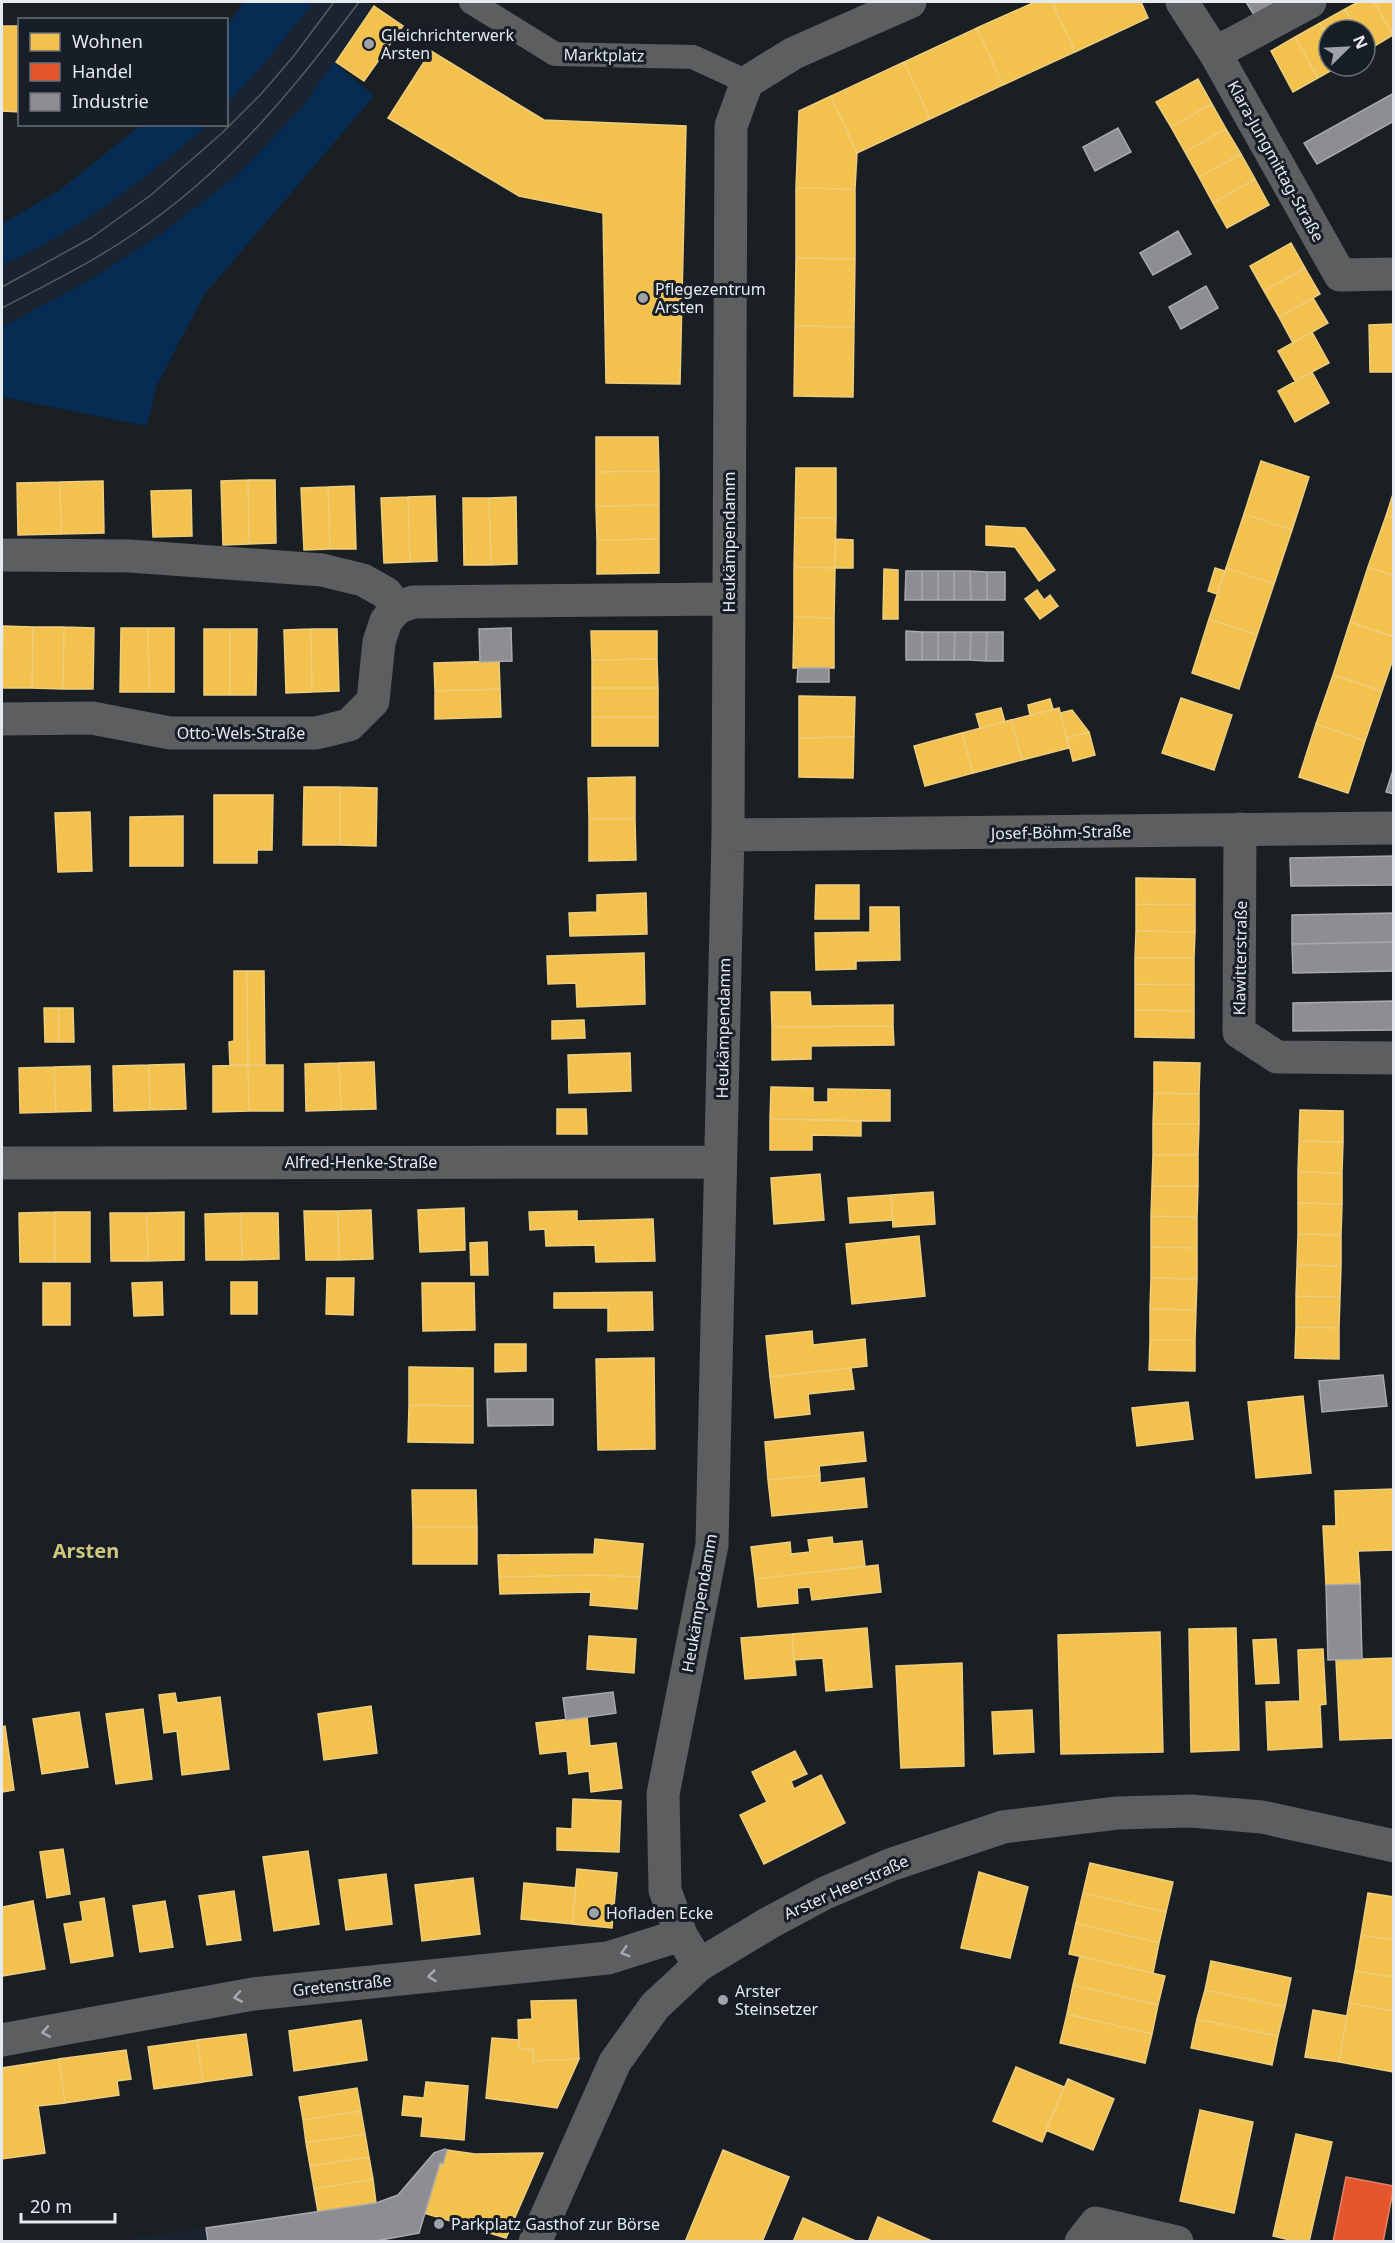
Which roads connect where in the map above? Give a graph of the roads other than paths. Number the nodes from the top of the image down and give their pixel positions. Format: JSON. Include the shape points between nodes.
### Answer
{"nodes":[{"id":1,"x":471,"y":2,"type":"edge"},
{"id":2,"x":910,"y":2,"type":"edge"},
{"id":3,"x":1182,"y":2,"type":"edge"},
{"id":4,"x":1310,"y":2,"type":"edge"},
{"id":5,"x":1215,"y":53,"type":"junction"},
{"id":6,"x":747,"y":82,"type":"junction"},
{"id":7,"x":1394,"y":274,"type":"edge"},
{"id":8,"x":2,"y":555,"type":"edge"},
{"id":9,"x":728,"y":599,"type":"junction"},
{"id":10,"x":397,"y":608,"type":"junction"},
{"id":11,"x":2,"y":719,"type":"edge"},
{"id":12,"x":1394,"y":828,"type":"edge"},
{"id":13,"x":1240,"y":829,"type":"junction"},
{"id":14,"x":728,"y":836,"type":"junction"},
{"id":15,"x":1394,"y":1058,"type":"edge"},
{"id":16,"x":720,"y":1162,"type":"junction"},
{"id":17,"x":2,"y":1163,"type":"edge"},
{"id":18,"x":1394,"y":1846,"type":"edge"},
{"id":19,"x":681,"y":1935,"type":"junction"},
{"id":20,"x":699,"y":1965,"type":"junction"},
{"id":21,"x":2,"y":2040,"type":"edge"},
{"id":22,"x":1088,"y":2232,"type":"edge"},
{"id":23,"x":535,"y":2241,"type":"edge"},
{"id":24,"x":1177,"y":2241,"type":"edge"}],
"edges":[{"from":1,"to":6,"type":"street","name":"Marktplatz","via":[[555,54],[693,57]]},
{"from":2,"to":6,"type":"street","via":[[794,53]]},
{"from":3,"to":5,"type":"street","name":"Klara-Jungmittag-Straße"},
{"from":4,"to":5,"type":"street"},
{"from":5,"to":7,"type":"street","name":"Klara-Jungmittag-Straße","via":[[1340,275]]},
{"from":6,"to":9,"type":"street","name":"Heukämpendamm","via":[[731,126]]},
{"from":8,"to":10,"type":"street","via":[[130,556],[322,570],[363,580],[386,593]]},
{"from":9,"to":10,"type":"street","via":[[412,602]]},
{"from":9,"to":14,"type":"street","name":"Heukämpendamm"},
{"from":10,"to":11,"type":"street","name":"Otto-Wels-Straße","via":[[379,642],[373,701],[349,725],[316,733],[170,733],[92,718]]},
{"from":12,"to":13,"type":"street","name":"Josef-Böhm-Straße"},
{"from":13,"to":14,"type":"street","name":"Josef-Böhm-Straße"},
{"from":13,"to":15,"type":"street","name":"Klawitterstraße","via":[[1239,1032],[1277,1057]]},
{"from":14,"to":16,"type":"street","name":"Heukämpendamm"},
{"from":16,"to":17,"type":"street","name":"Alfred-Henke-Straße"},
{"from":16,"to":19,"type":"street","name":"Heukämpendamm","via":[[712,1545],[663,1794],[665,1890]]},
{"from":18,"to":20,"type":"street","name":"Arster Heerstraße","via":[[1262,1817],[1191,1810],[1117,1813],[1003,1827],[890,1865],[825,1893]]},
{"from":19,"to":20,"type":"street","name":"Heukämpendamm"},
{"from":19,"to":21,"type":"street","name":"Gretenstraße","one_way":true,"via":[[608,1958],[254,1994]]},
{"from":20,"to":23,"type":"street","name":"Arster Heerstraße","via":[[655,2006],[615,2062]]},
{"from":22,"to":24,"type":"street"}]}
